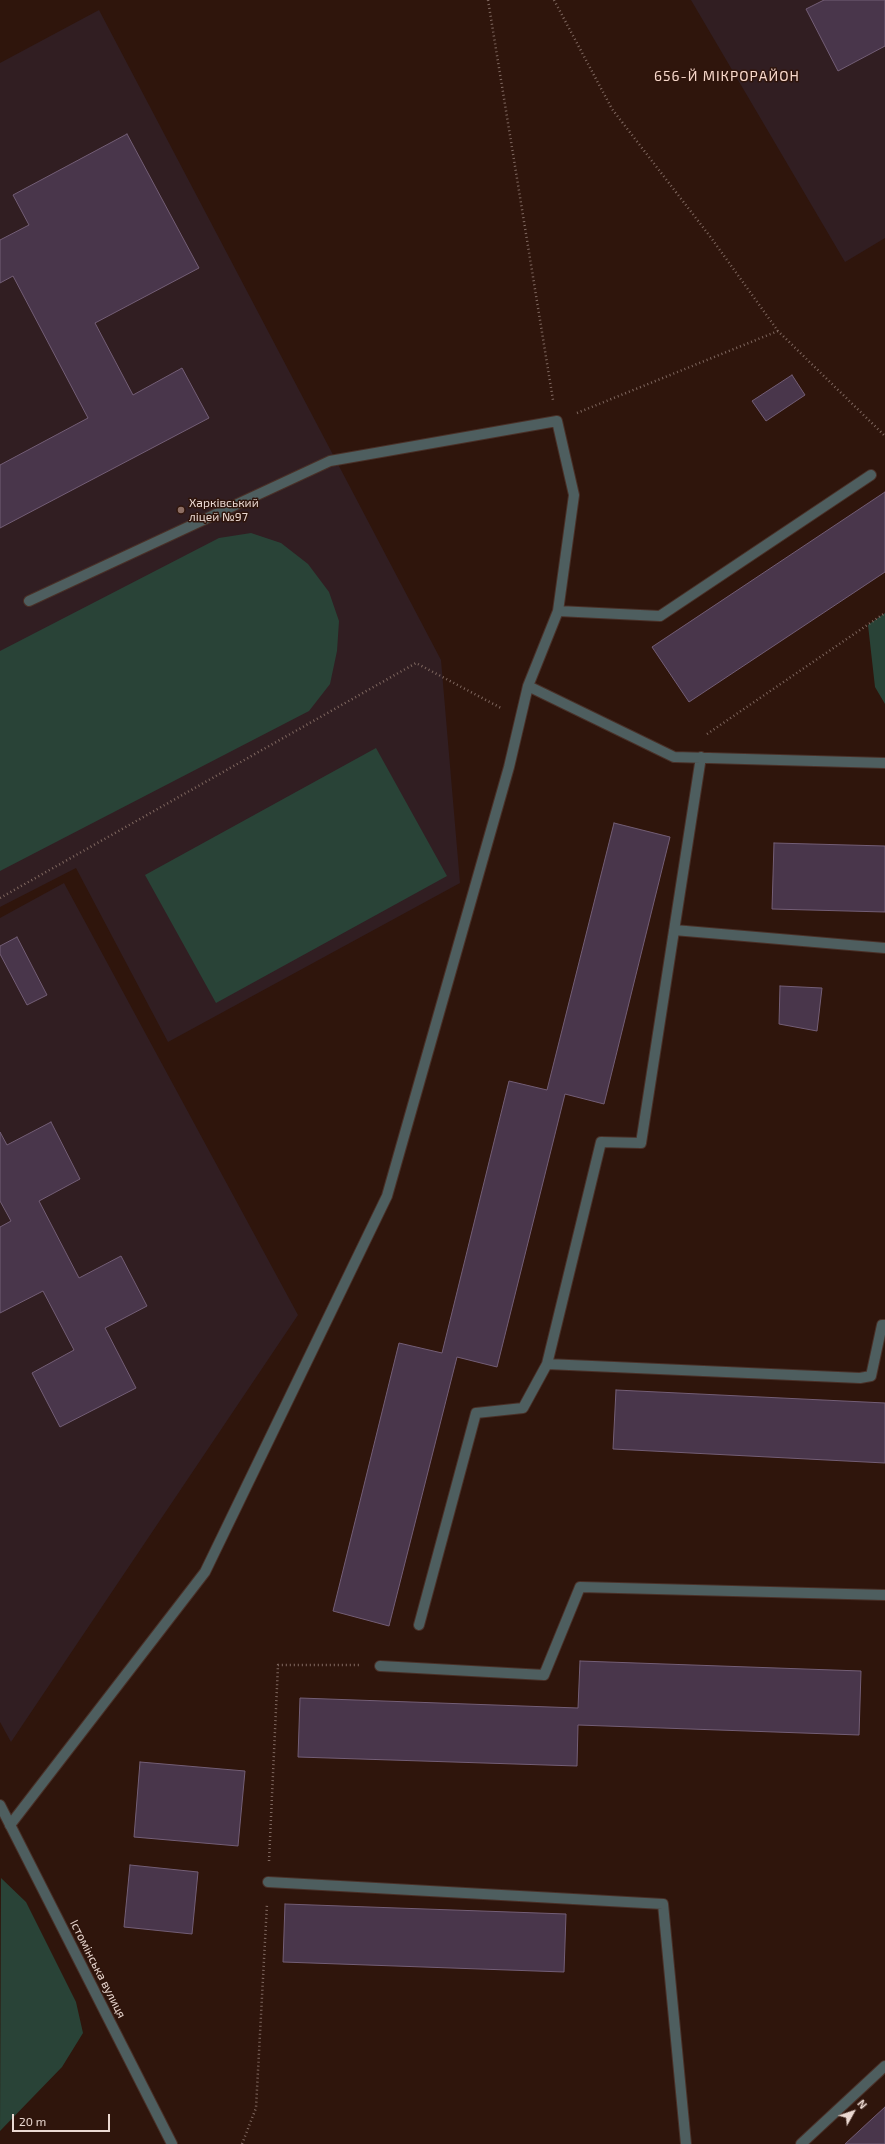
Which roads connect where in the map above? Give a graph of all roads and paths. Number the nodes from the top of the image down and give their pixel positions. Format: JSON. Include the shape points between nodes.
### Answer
{"nodes":[{"id":1,"x":488,"y":0,"type":"edge"},
{"id":2,"x":554,"y":0,"type":"edge"},
{"id":3,"x":778,"y":331,"type":"junction"},
{"id":4,"x":557,"y":421,"type":"junction"},
{"id":5,"x":885,"y":436,"type":"edge"},
{"id":6,"x":871,"y":475,"type":"dead end"},
{"id":7,"x":29,"y":601,"type":"dead end"},
{"id":8,"x":558,"y":611,"type":"junction"},
{"id":9,"x":885,"y":613,"type":"edge"},
{"id":10,"x":528,"y":686,"type":"junction"},
{"id":11,"x":521,"y":718,"type":"junction"},
{"id":12,"x":706,"y":735,"type":"dead end"},
{"id":13,"x":702,"y":758,"type":"junction"},
{"id":14,"x":885,"y":763,"type":"edge"},
{"id":15,"x":0,"y":898,"type":"edge"},
{"id":16,"x":674,"y":930,"type":"junction"},
{"id":17,"x":885,"y":948,"type":"edge"},
{"id":18,"x":885,"y":1326,"type":"edge"},
{"id":19,"x":547,"y":1364,"type":"junction"},
{"id":20,"x":885,"y":1594,"type":"edge"},
{"id":21,"x":419,"y":1625,"type":"dead end"},
{"id":22,"x":380,"y":1666,"type":"joint"},
{"id":23,"x":0,"y":1805,"type":"edge"},
{"id":24,"x":10,"y":1825,"type":"junction"},
{"id":25,"x":268,"y":1882,"type":"junction"},
{"id":26,"x":885,"y":2066,"type":"edge"},
{"id":27,"x":172,"y":2144,"type":"edge"},
{"id":28,"x":242,"y":2144,"type":"edge"},
{"id":29,"x":686,"y":2144,"type":"edge"},
{"id":30,"x":801,"y":2144,"type":"edge"}],
"edges":[{"from":1,"to":4,"type":"path"},
{"from":2,"to":3,"type":"path","via":[[612,109],[712,239]]},
{"from":3,"to":4,"type":"path"},
{"from":3,"to":5,"type":"path"},
{"from":4,"to":7,"type":"street","via":[[330,461]]},
{"from":4,"to":8,"type":"street","via":[[574,495]]},
{"from":6,"to":8,"type":"street","via":[[660,616]]},
{"from":8,"to":10,"type":"street"},
{"from":9,"to":12,"type":"path"},
{"from":10,"to":11,"type":"street"},
{"from":10,"to":13,"type":"street","via":[[674,757]]},
{"from":11,"to":15,"type":"path","via":[[416,663]]},
{"from":11,"to":24,"type":"street","via":[[387,1196],[205,1572]]},
{"from":13,"to":14,"type":"street"},
{"from":13,"to":16,"type":"street"},
{"from":16,"to":17,"type":"street"},
{"from":16,"to":19,"type":"street","via":[[641,1142],[601,1142]]},
{"from":18,"to":19,"type":"street","via":[[882,1325],[871,1376],[860,1378]]},
{"from":19,"to":21,"type":"street","via":[[523,1408],[476,1413]]},
{"from":20,"to":22,"type":"street","via":[[580,1587],[544,1675]]},
{"from":22,"to":25,"type":"path","via":[[278,1665]]},
{"from":23,"to":24,"type":"street","name":"Істомінська вулиця"},
{"from":24,"to":27,"type":"street","name":"Істомінська вулиця"},
{"from":25,"to":28,"type":"path","via":[[256,2108]]},
{"from":25,"to":29,"type":"street","via":[[663,1904]]},
{"from":26,"to":30,"type":"street"}]}
